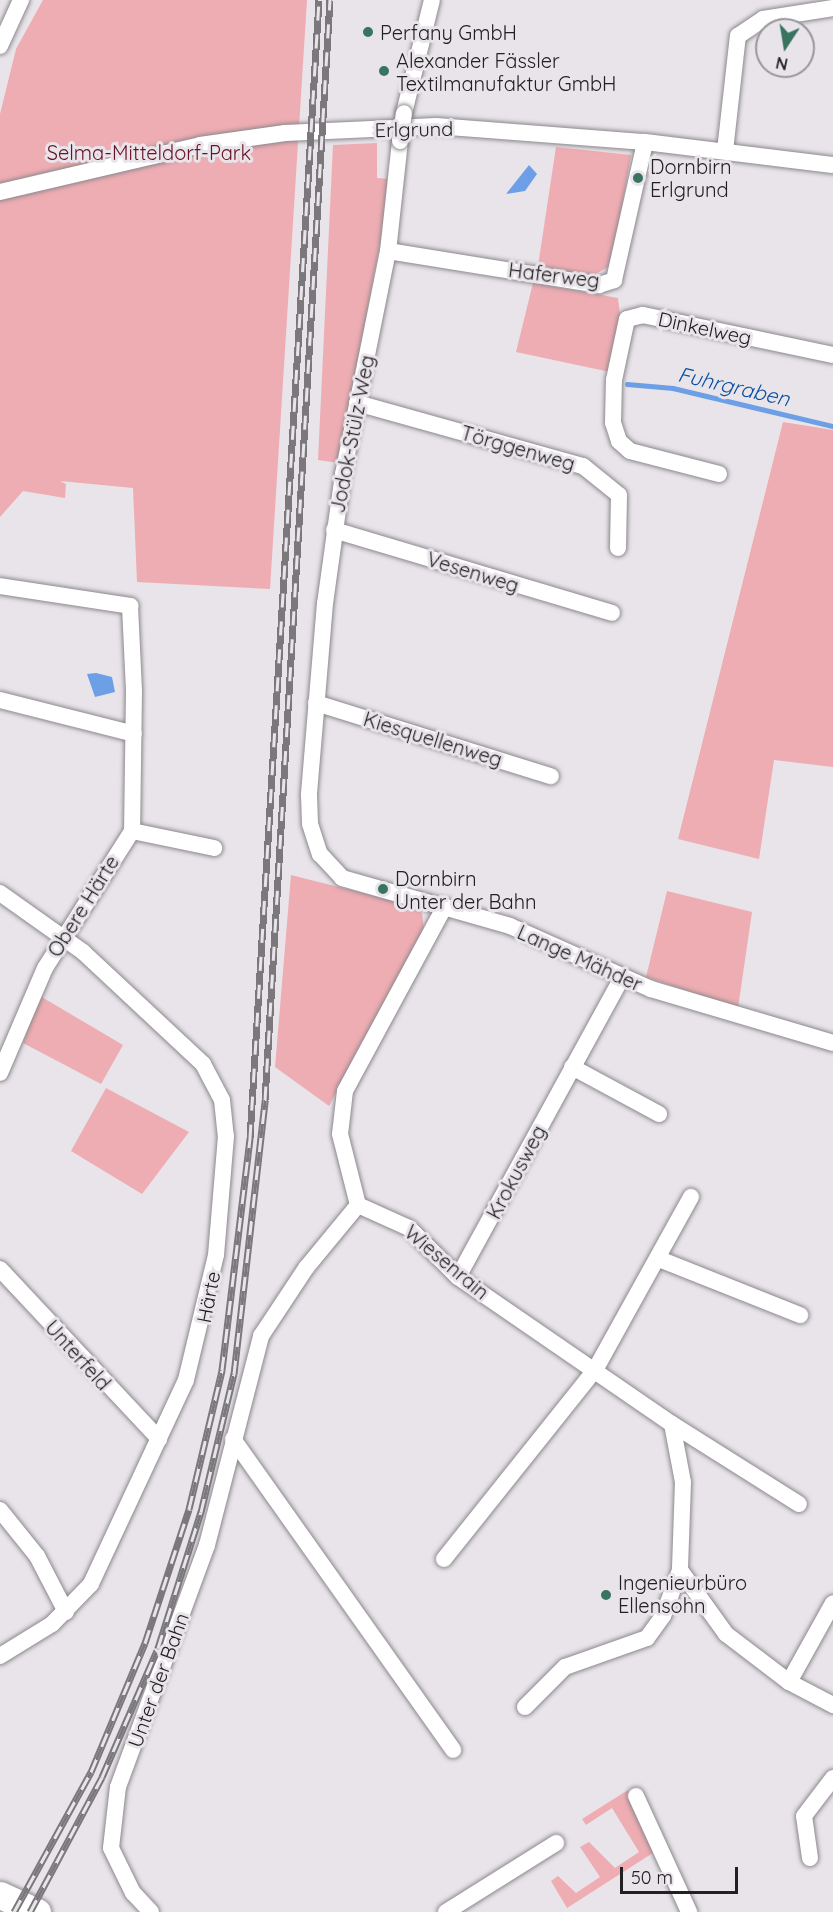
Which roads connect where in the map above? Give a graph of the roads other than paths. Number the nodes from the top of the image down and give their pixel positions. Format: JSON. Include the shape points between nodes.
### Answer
{"nodes":[{"id":1,"x":21,"y":0,"type":"edge"},
{"id":2,"x":432,"y":0,"type":"edge"},
{"id":3,"x":833,"y":8,"type":"edge"},
{"id":4,"x":0,"y":46,"type":"edge"},
{"id":5,"x":645,"y":142,"type":"junction"},
{"id":6,"x":725,"y":151,"type":"junction"},
{"id":7,"x":833,"y":165,"type":"edge"},
{"id":8,"x":0,"y":192,"type":"edge"},
{"id":9,"x":388,"y":251,"type":"junction"},
{"id":10,"x":833,"y":355,"type":"edge"},
{"id":11,"x":357,"y":403,"type":"junction"},
{"id":12,"x":719,"y":474,"type":"dead end"},
{"id":13,"x":334,"y":530,"type":"junction"},
{"id":14,"x":618,"y":548,"type":"dead end"},
{"id":15,"x":0,"y":586,"type":"edge"},
{"id":16,"x":612,"y":613,"type":"dead end"},
{"id":17,"x":0,"y":700,"type":"edge"},
{"id":18,"x":315,"y":703,"type":"junction"},
{"id":19,"x":134,"y":734,"type":"junction"},
{"id":20,"x":551,"y":776,"type":"dead end"},
{"id":21,"x":132,"y":831,"type":"junction"},
{"id":22,"x":214,"y":848,"type":"dead end"},
{"id":23,"x":329,"y":868,"type":"joint"},
{"id":24,"x":0,"y":893,"type":"edge"},
{"id":25,"x":445,"y":906,"type":"junction"},
{"id":26,"x":64,"y":936,"type":"junction"},
{"id":27,"x":622,"y":976,"type":"junction"},
{"id":28,"x":833,"y":1043,"type":"edge"},
{"id":29,"x":572,"y":1066,"type":"junction"},
{"id":30,"x":0,"y":1073,"type":"edge"},
{"id":31,"x":659,"y":1114,"type":"dead end"},
{"id":32,"x":691,"y":1197,"type":"dead end"},
{"id":33,"x":358,"y":1205,"type":"junction"},
{"id":34,"x":659,"y":1258,"type":"junction"},
{"id":35,"x":0,"y":1269,"type":"edge"},
{"id":36,"x":458,"y":1277,"type":"junction"},
{"id":37,"x":800,"y":1315,"type":"dead end"},
{"id":38,"x":595,"y":1370,"type":"junction"},
{"id":39,"x":672,"y":1424,"type":"junction"},
{"id":40,"x":159,"y":1438,"type":"junction"},
{"id":41,"x":233,"y":1439,"type":"junction"},
{"id":42,"x":799,"y":1504,"type":"dead end"},
{"id":43,"x":0,"y":1510,"type":"edge"},
{"id":44,"x":444,"y":1559,"type":"dead end"},
{"id":45,"x":680,"y":1570,"type":"junction"},
{"id":46,"x":833,"y":1604,"type":"edge"},
{"id":47,"x":66,"y":1612,"type":"junction"},
{"id":48,"x":0,"y":1656,"type":"edge"},
{"id":49,"x":789,"y":1682,"type":"junction"},
{"id":50,"x":833,"y":1705,"type":"edge"},
{"id":51,"x":525,"y":1707,"type":"dead end"},
{"id":52,"x":453,"y":1750,"type":"dead end"},
{"id":53,"x":833,"y":1778,"type":"edge"},
{"id":54,"x":636,"y":1796,"type":"dead end"},
{"id":55,"x":556,"y":1843,"type":"dead end"},
{"id":56,"x":810,"y":1858,"type":"dead end"},
{"id":57,"x":0,"y":1895,"type":"edge"},
{"id":58,"x":37,"y":1912,"type":"edge"},
{"id":59,"x":151,"y":1912,"type":"edge"},
{"id":60,"x":446,"y":1912,"type":"edge"},
{"id":61,"x":689,"y":1912,"type":"edge"}],
"edges":[{"from":1,"to":4,"type":"street"},
{"from":2,"to":9,"type":"street","name":"Jodok-Stülz-Weg","bridge":true,"via":[[404,113]]},
{"from":3,"to":6,"type":"street","via":[[763,19],[738,36]]},
{"from":5,"to":6,"type":"street","name":"Erlgrund"},
{"from":5,"to":8,"type":"street","name":"Erlgrund","via":[[436,126],[285,133],[200,145]]},
{"from":5,"to":9,"type":"street","name":"Haferweg","via":[[614,280],[599,285]]},
{"from":6,"to":7,"type":"street","name":"Erlgrund"},
{"from":9,"to":11,"type":"street","name":"Jodok-Stülz-Weg"},
{"from":10,"to":12,"type":"street","name":"Dinkelweg","via":[[643,315],[627,319],[614,380],[613,423],[619,441],[630,451]]},
{"from":11,"to":13,"type":"street","name":"Jodok-Stülz-Weg"},
{"from":11,"to":14,"type":"street","name":"Törggenweg","via":[[583,466],[619,495]]},
{"from":13,"to":16,"type":"street","name":"Vesenweg"},
{"from":13,"to":18,"type":"street","name":"Jodok-Stülz-Weg"},
{"from":15,"to":19,"type":"street","via":[[130,606]]},
{"from":17,"to":19,"type":"street"},
{"from":18,"to":20,"type":"street","name":"Kiesquellenweg"},
{"from":18,"to":23,"type":"street","name":"Jodok-Stülz-Weg","via":[[309,825]]},
{"from":19,"to":21,"type":"street"},
{"from":21,"to":22,"type":"street"},
{"from":21,"to":26,"type":"street","name":"Obere Härte"},
{"from":23,"to":25,"type":"street","name":"Lange Mähder","via":[[342,878]]},
{"from":24,"to":26,"type":"street","name":"Härte"},
{"from":25,"to":27,"type":"street","name":"Lange Mähder","via":[[510,926]]},
{"from":25,"to":33,"type":"street","via":[[345,1091],[340,1134]]},
{"from":26,"to":30,"type":"street","name":"Obere Härte","via":[[34,990]]},
{"from":26,"to":40,"type":"street","name":"Härte","via":[[203,1064],[215,1082],[226,1116],[207,1306],[189,1371]]},
{"from":27,"to":28,"type":"street","name":"Lange Mähder"},
{"from":27,"to":29,"type":"street","name":"Krokusweg"},
{"from":29,"to":31,"type":"street"},
{"from":29,"to":36,"type":"street","name":"Krokusweg"},
{"from":32,"to":34,"type":"street"},
{"from":33,"to":36,"type":"street","name":"Wiesenrain","via":[[410,1228]]},
{"from":33,"to":41,"type":"street","name":"Unter der Bahn","via":[[306,1268],[261,1336]]},
{"from":34,"to":37,"type":"street"},
{"from":34,"to":38,"type":"street"},
{"from":35,"to":40,"type":"street","name":"Unterfeld"},
{"from":36,"to":38,"type":"street","name":"Wiesenrain"},
{"from":38,"to":39,"type":"street","name":"Wiesenrain"},
{"from":38,"to":44,"type":"street"},
{"from":39,"to":42,"type":"street","name":"Wiesenrain"},
{"from":39,"to":45,"type":"street","via":[[683,1482]]},
{"from":40,"to":47,"type":"street","name":"Härte","via":[[96,1573]]},
{"from":41,"to":52,"type":"street"},
{"from":41,"to":59,"type":"street","name":"Unter der Bahn","via":[[207,1545],[118,1787],[110,1824],[111,1848],[120,1872]]},
{"from":43,"to":47,"type":"street","via":[[37,1556]]},
{"from":45,"to":49,"type":"street","via":[[726,1634]]},
{"from":45,"to":51,"type":"street","via":[[663,1616],[647,1638],[565,1667]]},
{"from":46,"to":49,"type":"street"},
{"from":47,"to":48,"type":"street","name":"Härte"},
{"from":49,"to":50,"type":"street"},
{"from":53,"to":56,"type":"street","via":[[804,1816]]},
{"from":54,"to":61,"type":"street"},
{"from":55,"to":60,"type":"street"},
{"from":57,"to":58,"type":"main road"}]}
